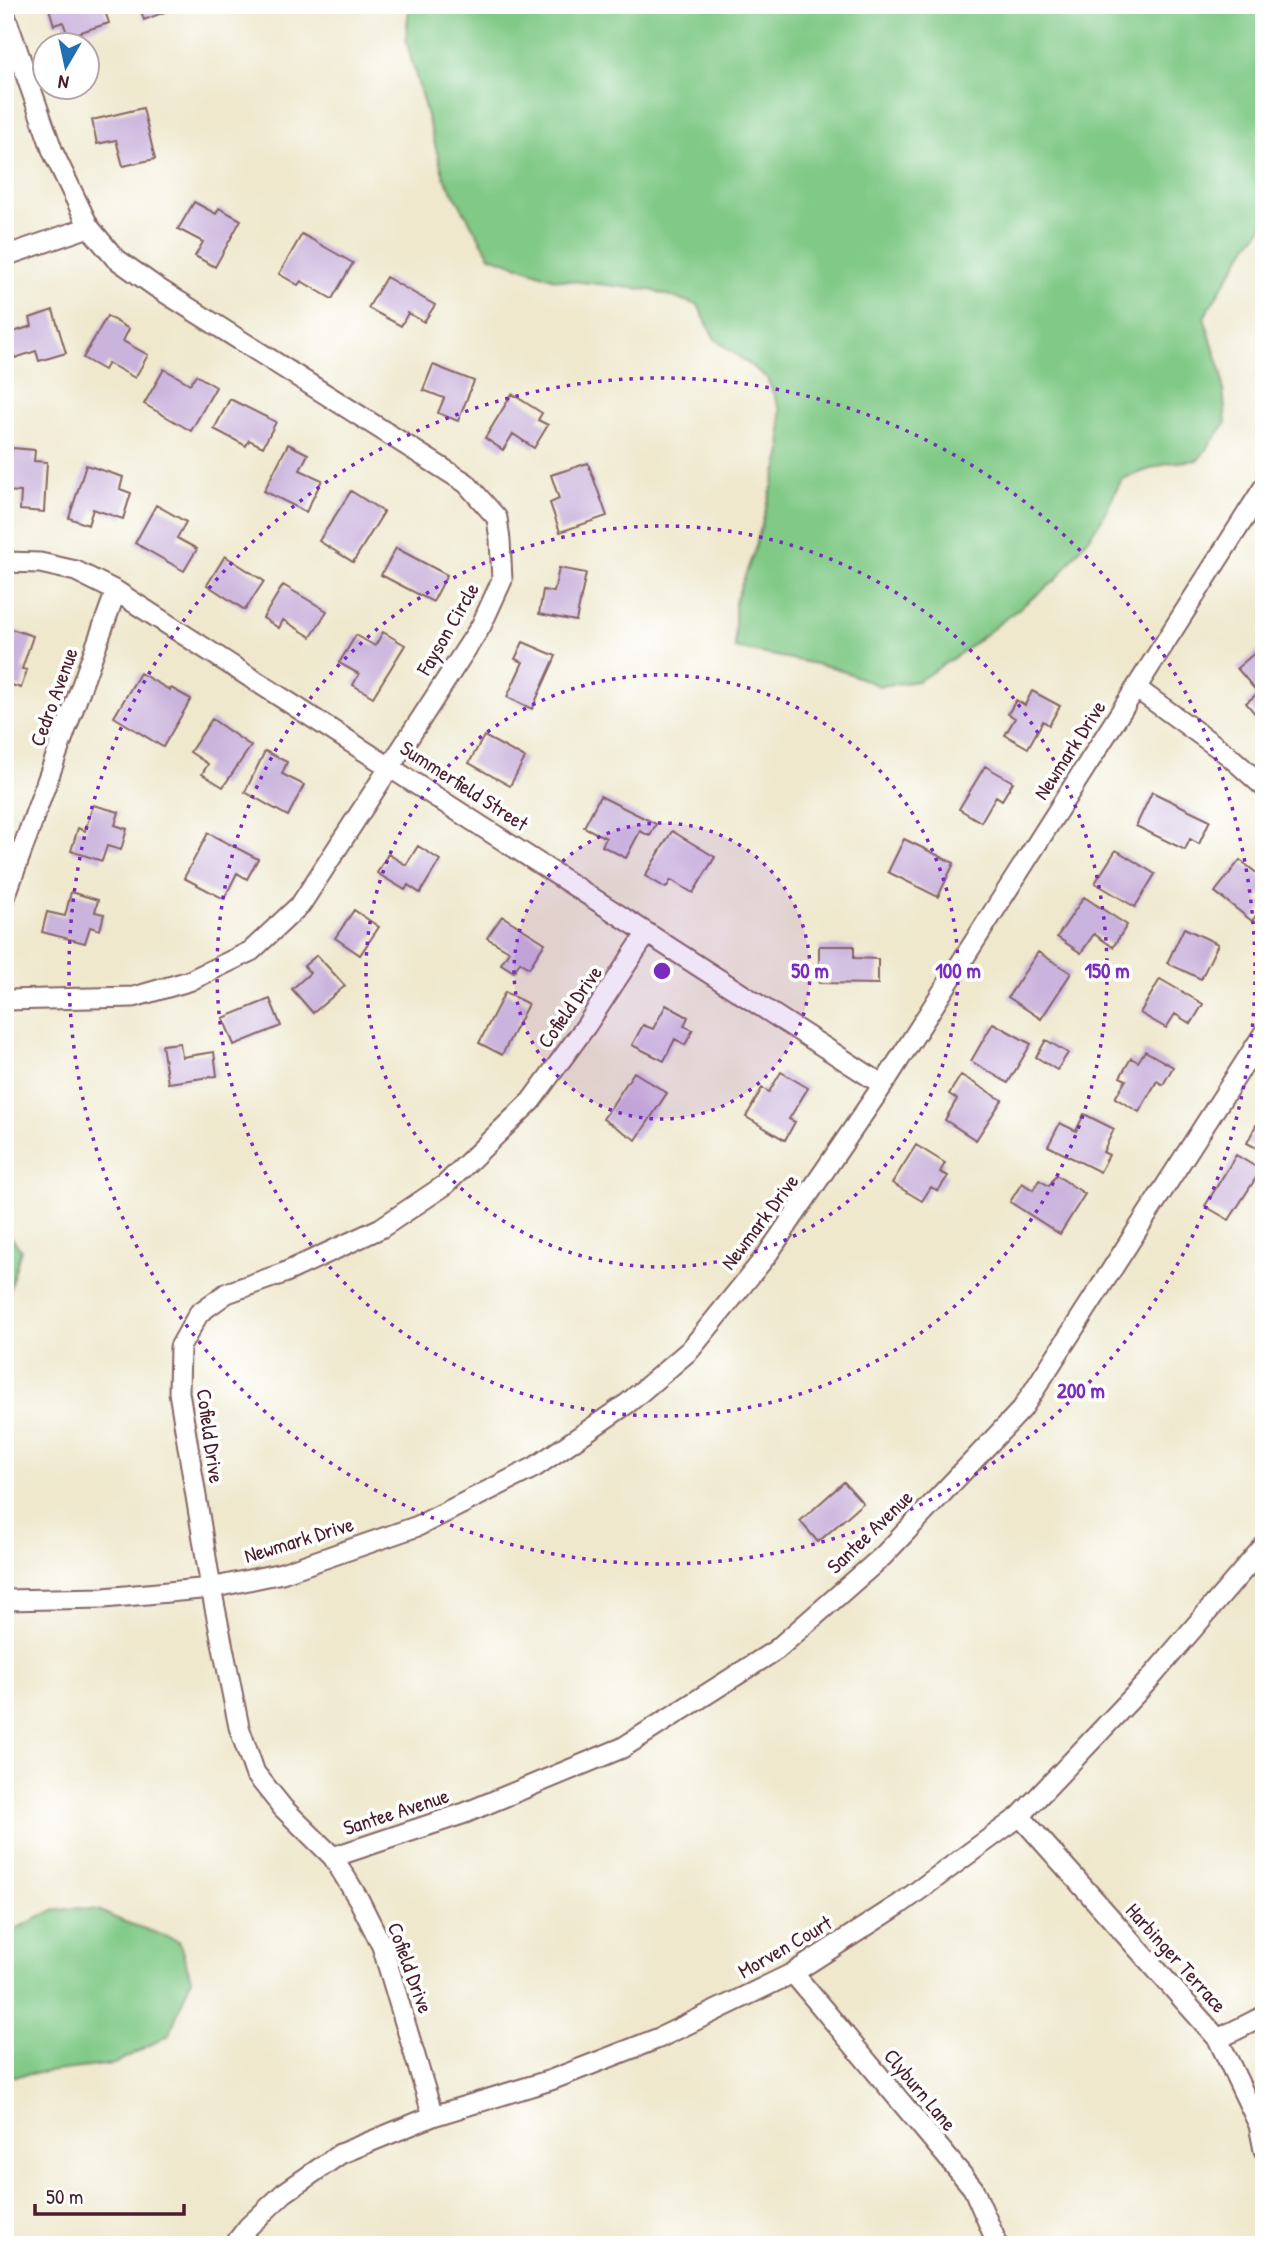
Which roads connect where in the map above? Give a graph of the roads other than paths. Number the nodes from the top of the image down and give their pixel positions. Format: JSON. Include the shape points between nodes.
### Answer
{"nodes":[{"id":1,"x":5,"y":15,"type":"edge"},
{"id":2,"x":89,"y":227,"type":"junction"},
{"id":3,"x":5,"y":256,"type":"edge"},
{"id":4,"x":1264,"y":487,"type":"edge"},
{"id":5,"x":5,"y":562,"type":"edge"},
{"id":6,"x":116,"y":591,"type":"junction"},
{"id":7,"x":1136,"y":688,"type":"junction"},
{"id":8,"x":391,"y":766,"type":"junction"},
{"id":9,"x":1264,"y":787,"type":"edge"},
{"id":10,"x":5,"y":897,"type":"edge"},
{"id":11,"x":647,"y":933,"type":"junction"},
{"id":12,"x":5,"y":1000,"type":"edge"},
{"id":13,"x":1264,"y":1033,"type":"edge"},
{"id":14,"x":883,"y":1084,"type":"junction"},
{"id":15,"x":1264,"y":1546,"type":"edge"},
{"id":16,"x":211,"y":1588,"type":"junction"},
{"id":17,"x":5,"y":1600,"type":"edge"},
{"id":18,"x":1020,"y":1816,"type":"junction"},
{"id":19,"x":333,"y":1857,"type":"junction"},
{"id":20,"x":793,"y":1973,"type":"junction"},
{"id":21,"x":1264,"y":2016,"type":"edge"},
{"id":22,"x":1218,"y":2039,"type":"junction"},
{"id":23,"x":433,"y":2116,"type":"junction"},
{"id":24,"x":1264,"y":2150,"type":"edge"},
{"id":25,"x":234,"y":2245,"type":"edge"},
{"id":26,"x":998,"y":2245,"type":"edge"}],
"edges":[{"from":1,"to":2,"type":"street","name":"Fayson Circle","via":[[53,152]]},
{"from":2,"to":3,"type":"street"},
{"from":2,"to":8,"type":"street","name":"Fayson Circle","via":[[115,258],[156,287],[466,483],[497,518],[502,580],[481,626]]},
{"from":4,"to":7,"type":"street","name":"Newmark Drive"},
{"from":5,"to":6,"type":"street","name":"Summerfield Street","via":[[76,571]]},
{"from":6,"to":8,"type":"street","name":"Summerfield Street"},
{"from":6,"to":10,"type":"street","name":"Cedro Avenue"},
{"from":7,"to":9,"type":"street"},
{"from":7,"to":14,"type":"street","name":"Newmark Drive"},
{"from":8,"to":11,"type":"street","name":"Summerfield Street"},
{"from":8,"to":12,"type":"street","name":"Fayson Circle","via":[[301,904],[251,951],[189,981],[134,997]]},
{"from":11,"to":14,"type":"street","name":"Summerfield Street"},
{"from":11,"to":16,"type":"street","name":"Cofield Drive","via":[[531,1101],[445,1185],[381,1228],[284,1273],[227,1293],[199,1313],[180,1347],[179,1392]]},
{"from":13,"to":19,"type":"street","name":"Santee Avenue","via":[[1022,1409],[883,1556],[786,1642],[622,1748],[465,1812]]},
{"from":14,"to":16,"type":"street","name":"Newmark Drive","via":[[767,1255],[690,1350],[628,1403],[535,1467],[418,1526],[282,1573]]},
{"from":15,"to":18,"type":"street","name":"Morven Court","via":[[1149,1680]]},
{"from":16,"to":17,"type":"street","name":"Newmark Drive","via":[[104,1598]]},
{"from":16,"to":19,"type":"street","name":"Cofield Drive","via":[[239,1727],[255,1773]]},
{"from":18,"to":20,"type":"street","name":"Morven Court","via":[[900,1904]]},
{"from":18,"to":22,"type":"street","name":"Harbinger Terrace"},
{"from":19,"to":23,"type":"street","name":"Cofield Drive","via":[[382,1946]]},
{"from":20,"to":23,"type":"street","name":"Morven Court","via":[[659,2038],[551,2080]]},
{"from":20,"to":26,"type":"street","name":"Clyburn Lane","via":[[973,2188]]},
{"from":21,"to":22,"type":"street"},
{"from":22,"to":24,"type":"street","name":"Harbinger Terrace","via":[[1259,2125]]},
{"from":23,"to":25,"type":"street","name":"Morven Court","via":[[340,2154],[284,2193]]}]}
